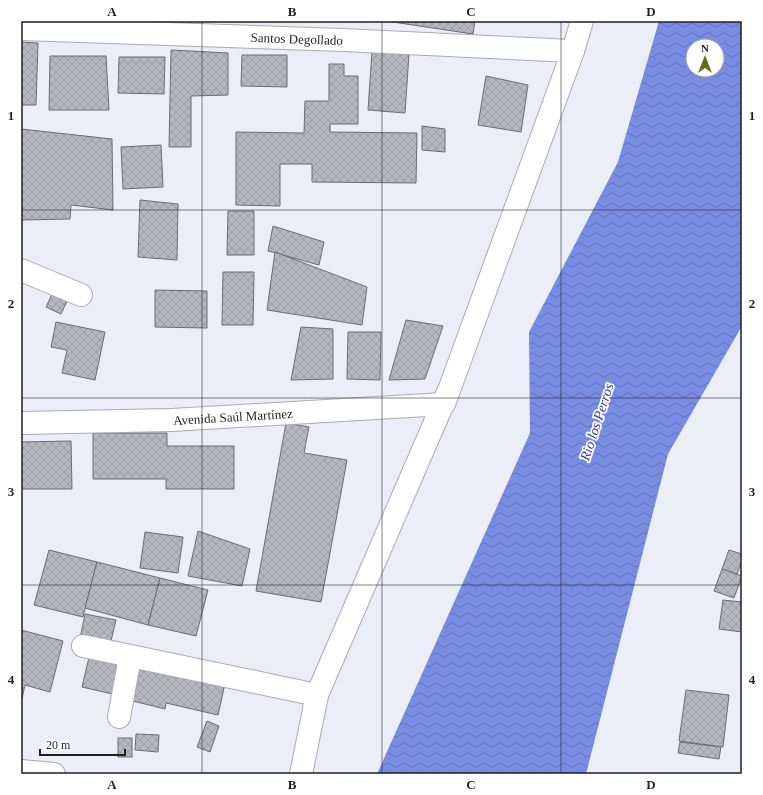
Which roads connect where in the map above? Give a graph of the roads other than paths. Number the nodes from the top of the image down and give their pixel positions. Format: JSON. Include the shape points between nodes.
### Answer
{"nodes":[{"id":1,"x":582,"y":21,"type":"edge"},
{"id":2,"x":587,"y":21,"type":"edge"},
{"id":3,"x":82,"y":26,"type":"edge"},
{"id":4,"x":208,"y":28,"type":"edge"},
{"id":5,"x":21,"y":29,"type":"edge"},
{"id":6,"x":573,"y":51,"type":"junction"},
{"id":7,"x":21,"y":270,"type":"edge"},
{"id":8,"x":81,"y":295,"type":"dead end"},
{"id":9,"x":444,"y":404,"type":"junction"},
{"id":10,"x":21,"y":423,"type":"edge"},
{"id":11,"x":83,"y":646,"type":"dead end"},
{"id":12,"x":130,"y":657,"type":"junction"},
{"id":13,"x":317,"y":695,"type":"junction"},
{"id":14,"x":119,"y":717,"type":"dead end"},
{"id":15,"x":21,"y":771,"type":"edge"},
{"id":16,"x":54,"y":774,"type":"edge"},
{"id":17,"x":301,"y":774,"type":"edge"}],
"edges":[{"from":1,"to":6,"type":"street"},
{"from":2,"to":6,"type":"street"},
{"from":3,"to":4,"type":"street","name":"Santos Degollado"},
{"from":3,"to":5,"type":"street","name":"Santos Degollado"},
{"from":4,"to":6,"type":"street","name":"Santos Degollado","via":[[343,40]]},
{"from":6,"to":9,"type":"street"},
{"from":7,"to":8,"type":"street"},
{"from":9,"to":10,"type":"street","name":"Avenida Saúl Martínez","via":[[172,420]]},
{"from":9,"to":13,"type":"street"},
{"from":11,"to":12,"type":"street"},
{"from":12,"to":13,"type":"street"},
{"from":12,"to":14,"type":"street"},
{"from":13,"to":17,"type":"street"},
{"from":15,"to":16,"type":"street"}]}
